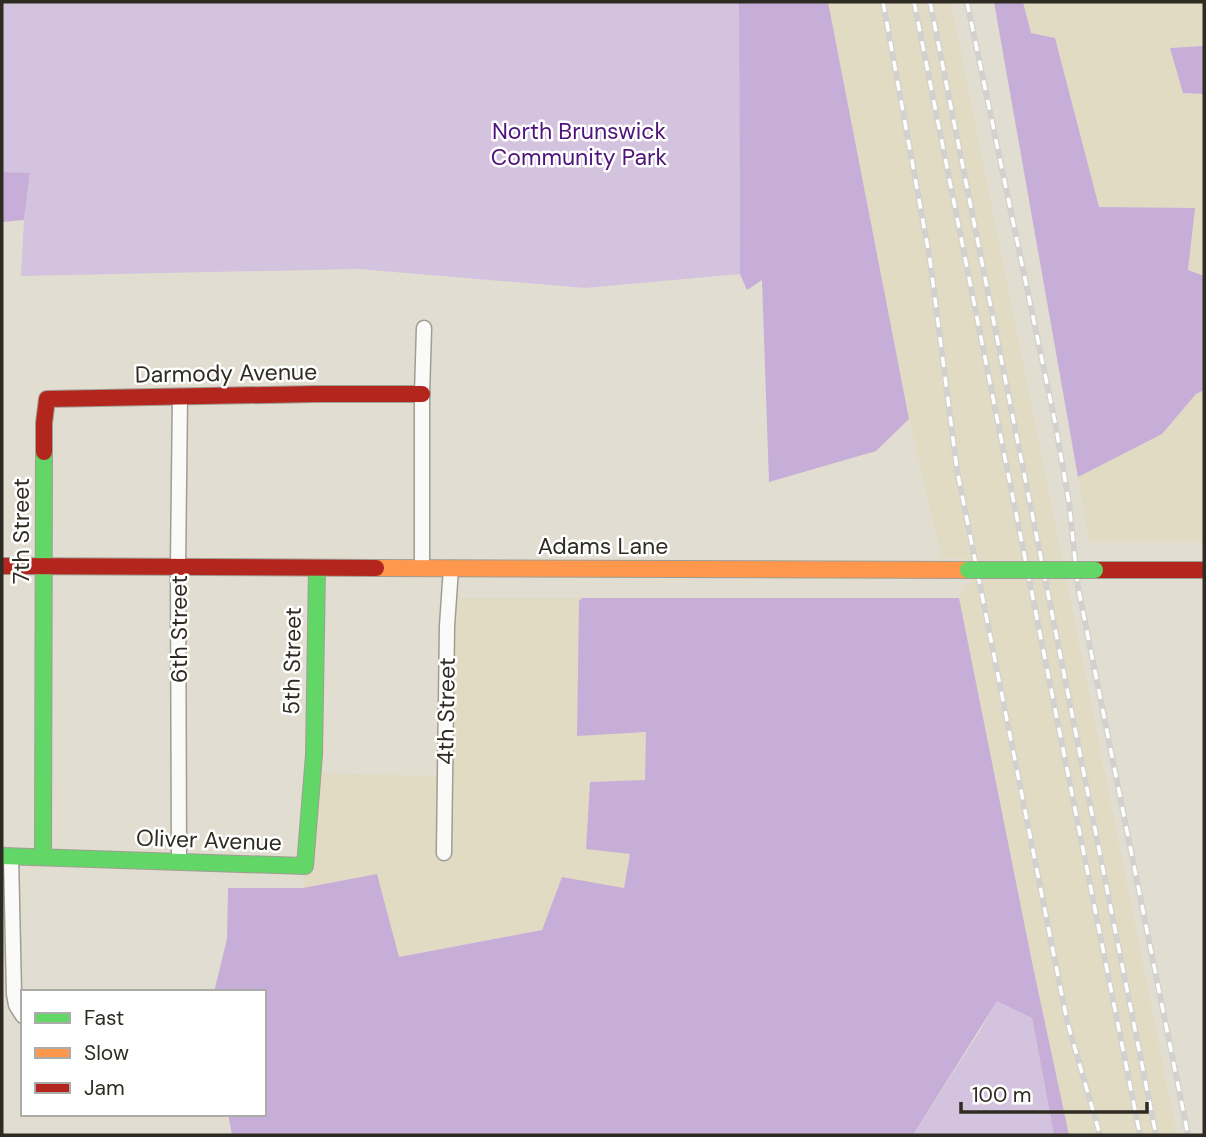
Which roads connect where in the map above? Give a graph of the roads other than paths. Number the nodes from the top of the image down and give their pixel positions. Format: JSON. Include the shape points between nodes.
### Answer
{"nodes":[{"id":1,"x":424,"y":328,"type":"dead end"},
{"id":2,"x":422,"y":394,"type":"junction"},
{"id":3,"x":180,"y":396,"type":"junction"},
{"id":4,"x":45,"y":415,"type":"joint"},
{"id":5,"x":2,"y":566,"type":"edge"},
{"id":6,"x":44,"y":566,"type":"junction"},
{"id":7,"x":178,"y":566,"type":"junction"},
{"id":8,"x":317,"y":568,"type":"junction"},
{"id":9,"x":422,"y":568,"type":"junction"},
{"id":10,"x":451,"y":568,"type":"junction"},
{"id":11,"x":1204,"y":570,"type":"edge"},
{"id":12,"x":314,"y":755,"type":"joint"},
{"id":13,"x":444,"y":853,"type":"dead end"},
{"id":14,"x":6,"y":856,"type":"edge"},
{"id":15,"x":43,"y":857,"type":"junction"},
{"id":16,"x":179,"y":862,"type":"junction"},
{"id":17,"x":21,"y":1013,"type":"edge"}],
"edges":[{"from":1,"to":2,"type":"street"},
{"from":2,"to":3,"type":"street","name":"Darmody Avenue"},
{"from":2,"to":9,"type":"street"},
{"from":3,"to":4,"type":"street","name":"Darmody Avenue","via":[[47,399]]},
{"from":3,"to":7,"type":"street","name":"6th Street"},
{"from":4,"to":6,"type":"street","name":"7th Street"},
{"from":5,"to":6,"type":"street","name":"Adams Lane"},
{"from":6,"to":7,"type":"street","name":"Adams Lane"},
{"from":6,"to":15,"type":"street","name":"7th Street"},
{"from":7,"to":8,"type":"street","name":"Adams Lane"},
{"from":7,"to":16,"type":"street","name":"6th Street"},
{"from":8,"to":9,"type":"street","name":"Adams Lane"},
{"from":8,"to":12,"type":"street","name":"5th Street"},
{"from":9,"to":10,"type":"street","name":"Adams Lane"},
{"from":10,"to":11,"type":"street","name":"Adams Lane","bridge":true},
{"from":10,"to":13,"type":"street","name":"4th Street"},
{"from":12,"to":16,"type":"street","name":"Oliver Avenue","via":[[305,866]]},
{"from":14,"to":15,"type":"street","name":"Oliver Avenue"},
{"from":14,"to":17,"type":"street","via":[[14,994]]},
{"from":15,"to":16,"type":"street","name":"Oliver Avenue"}]}
